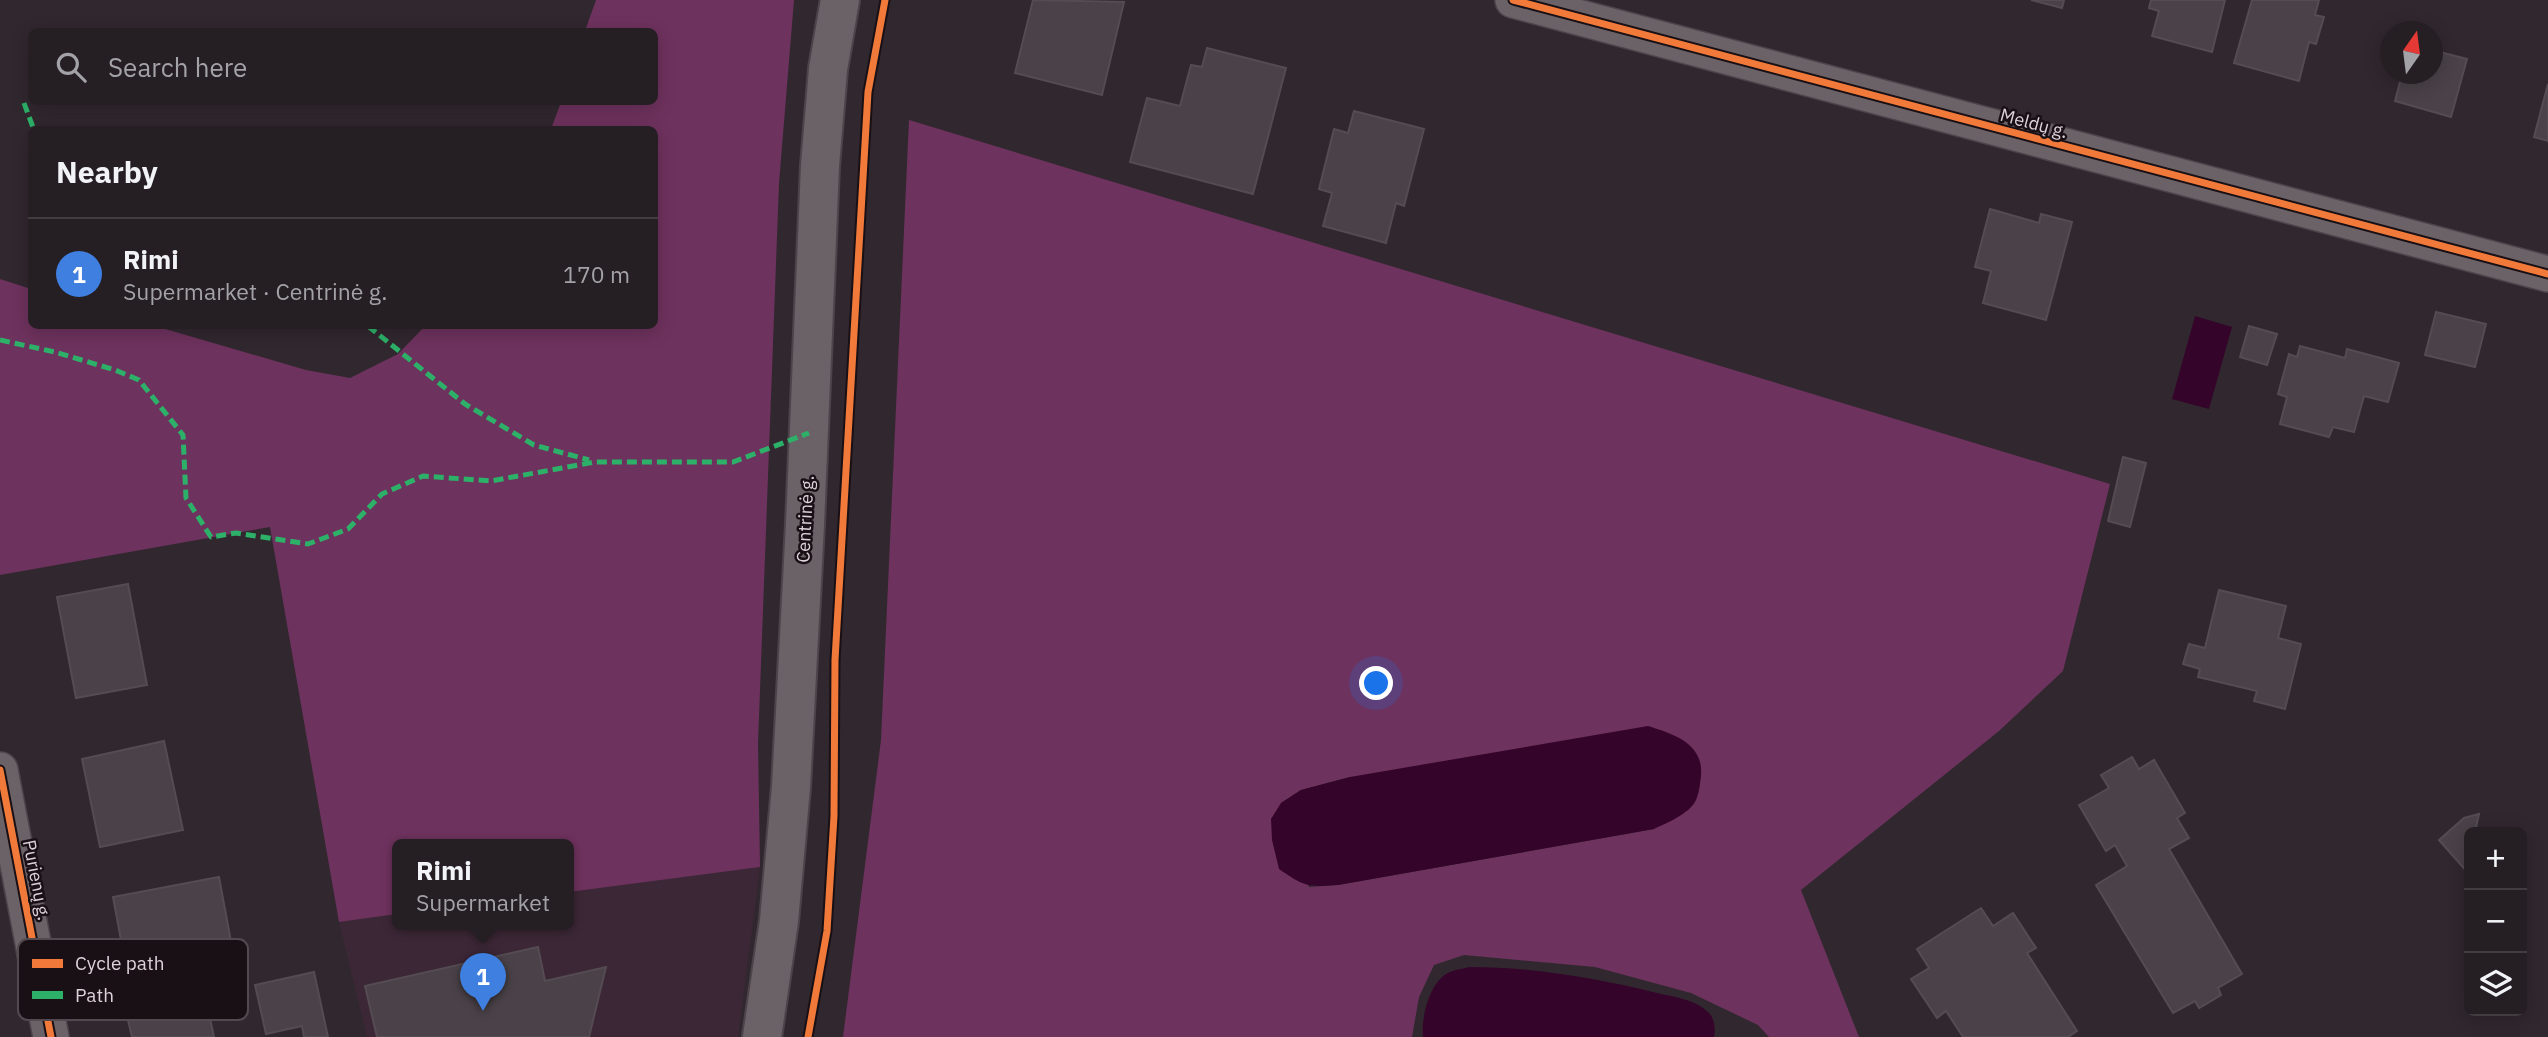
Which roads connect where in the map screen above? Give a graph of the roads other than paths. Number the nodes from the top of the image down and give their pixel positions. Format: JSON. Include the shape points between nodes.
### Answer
{"nodes":[{"id":1,"x":840,"y":0,"type":"edge"},
{"id":2,"x":1513,"y":0,"type":"edge"},
{"id":3,"x":2548,"y":274,"type":"edge"},
{"id":4,"x":0,"y":770,"type":"edge"},
{"id":5,"x":32,"y":939,"type":"edge"},
{"id":6,"x":762,"y":1037,"type":"edge"}],
"edges":[{"from":1,"to":6,"type":"main road","name":"Centrinė g.","via":[[828,69],[820,166],[791,788]]},
{"from":2,"to":3,"type":"street","name":"Meldų g."},
{"from":4,"to":5,"type":"street","name":"Purienų g."}]}
